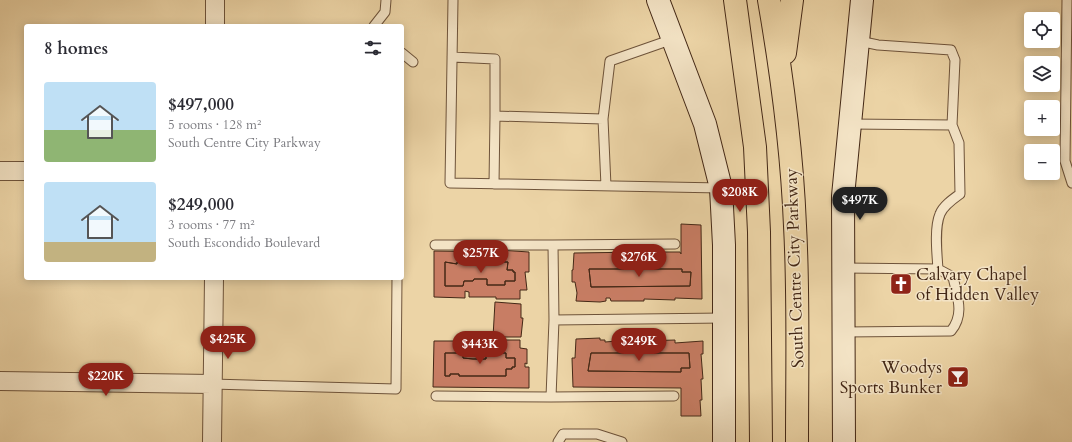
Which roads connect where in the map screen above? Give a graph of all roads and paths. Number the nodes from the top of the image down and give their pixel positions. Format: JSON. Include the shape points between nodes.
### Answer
{"nodes":[{"id":1,"x":215,"y":0,"type":"edge"},
{"id":2,"x":386,"y":0,"type":"edge"},
{"id":3,"x":452,"y":0,"type":"edge"},
{"id":4,"x":658,"y":0,"type":"edge"},
{"id":5,"x":735,"y":0,"type":"edge"},
{"id":6,"x":769,"y":0,"type":"edge"},
{"id":7,"x":792,"y":0,"type":"edge"},
{"id":8,"x":862,"y":0,"type":"edge"},
{"id":9,"x":1067,"y":0,"type":"edge"},
{"id":10,"x":215,"y":24,"type":"edge"},
{"id":11,"x":375,"y":24,"type":"edge"},
{"id":12,"x":673,"y":39,"type":"junction"},
{"id":13,"x":858,"y":41,"type":"junction"},
{"id":14,"x":404,"y":54,"type":"edge"},
{"id":15,"x":452,"y":57,"type":"junction"},
{"id":16,"x":414,"y":62,"type":"dead end"},
{"id":17,"x":782,"y":78,"type":"junction"},
{"id":18,"x":495,"y":116,"type":"junction"},
{"id":19,"x":603,"y":119,"type":"junction"},
{"id":20,"x":850,"y":124,"type":"junction"},
{"id":21,"x":952,"y":125,"type":"junction"},
{"id":22,"x":0,"y":171,"type":"edge"},
{"id":23,"x":24,"y":171,"type":"edge"},
{"id":24,"x":1072,"y":183,"type":"edge"},
{"id":25,"x":494,"y":184,"type":"junction"},
{"id":26,"x":606,"y":186,"type":"junction"},
{"id":27,"x":720,"y":188,"type":"junction"},
{"id":28,"x":675,"y":244,"type":"dead end"},
{"id":29,"x":435,"y":245,"type":"dead end"},
{"id":30,"x":553,"y":245,"type":"junction"},
{"id":31,"x":844,"y":268,"type":"junction"},
{"id":32,"x":938,"y":269,"type":"junction"},
{"id":33,"x":214,"y":280,"type":"edge"},
{"id":34,"x":397,"y":280,"type":"edge"},
{"id":35,"x":724,"y":318,"type":"junction"},
{"id":36,"x":554,"y":320,"type":"junction"},
{"id":37,"x":844,"y":332,"type":"junction"},
{"id":38,"x":0,"y":381,"type":"edge"},
{"id":39,"x":212,"y":384,"type":"junction"},
{"id":40,"x":436,"y":396,"type":"dead end"},
{"id":41,"x":674,"y":396,"type":"dead end"},
{"id":42,"x":551,"y":397,"type":"junction"},
{"id":43,"x":212,"y":442,"type":"edge"},
{"id":44,"x":558,"y":442,"type":"edge"},
{"id":45,"x":622,"y":442,"type":"edge"},
{"id":46,"x":724,"y":442,"type":"edge"},
{"id":47,"x":761,"y":442,"type":"edge"},
{"id":48,"x":798,"y":442,"type":"edge"},
{"id":49,"x":844,"y":442,"type":"edge"}],
"edges":[{"from":1,"to":10,"type":"street"},
{"from":2,"to":11,"type":"lane","via":[[384,12]]},
{"from":3,"to":15,"type":"lane"},
{"from":4,"to":12,"type":"street"},
{"from":5,"to":47,"type":"highway","name":"South Centre City Parkway","via":[[755,147],[759,232]]},
{"from":6,"to":17,"type":"highway","name":"South Centre City Parkway"},
{"from":7,"to":17,"type":"highway"},
{"from":8,"to":13,"type":"street"},
{"from":9,"to":24,"type":"lane","via":[[1064,161]]},
{"from":12,"to":19,"type":"lane","via":[[610,61]]},
{"from":12,"to":27,"type":"street","via":[[705,124]]},
{"from":13,"to":20,"type":"street"},
{"from":13,"to":21,"type":"lane","via":[[878,45],[951,50],[955,60]]},
{"from":14,"to":16,"type":"lane"},
{"from":15,"to":18,"type":"lane","via":[[495,59]]},
{"from":15,"to":25,"type":"lane","via":[[450,184]]},
{"from":17,"to":48,"type":"highway","name":"South Centre City Parkway","via":[[795,227]]},
{"from":18,"to":19,"type":"lane"},
{"from":18,"to":25,"type":"lane"},
{"from":19,"to":26,"type":"lane"},
{"from":20,"to":21,"type":"lane"},
{"from":20,"to":31,"type":"street","via":[[843,196]]},
{"from":21,"to":32,"type":"lane","via":[[959,143],[960,194],[940,214],[937,239]]},
{"from":22,"to":23,"type":"street"},
{"from":25,"to":26,"type":"lane"},
{"from":26,"to":27,"type":"lane"},
{"from":27,"to":35,"type":"street","via":[[724,245]]},
{"from":28,"to":30,"type":"lane"},
{"from":29,"to":30,"type":"lane"},
{"from":30,"to":36,"type":"lane"},
{"from":31,"to":32,"type":"lane"},
{"from":31,"to":37,"type":"street"},
{"from":32,"to":37,"type":"lane","via":[[953,277],[959,308],[958,322],[951,331]]},
{"from":33,"to":39,"type":"street"},
{"from":34,"to":39,"type":"lane","via":[[396,389]]},
{"from":35,"to":36,"type":"lane"},
{"from":35,"to":46,"type":"street"},
{"from":36,"to":42,"type":"lane"},
{"from":37,"to":49,"type":"street"},
{"from":38,"to":39,"type":"street"},
{"from":39,"to":43,"type":"street"},
{"from":40,"to":42,"type":"lane"},
{"from":41,"to":42,"type":"lane"},
{"from":44,"to":45,"type":"lane","via":[[563,434],[597,434]]}]}
